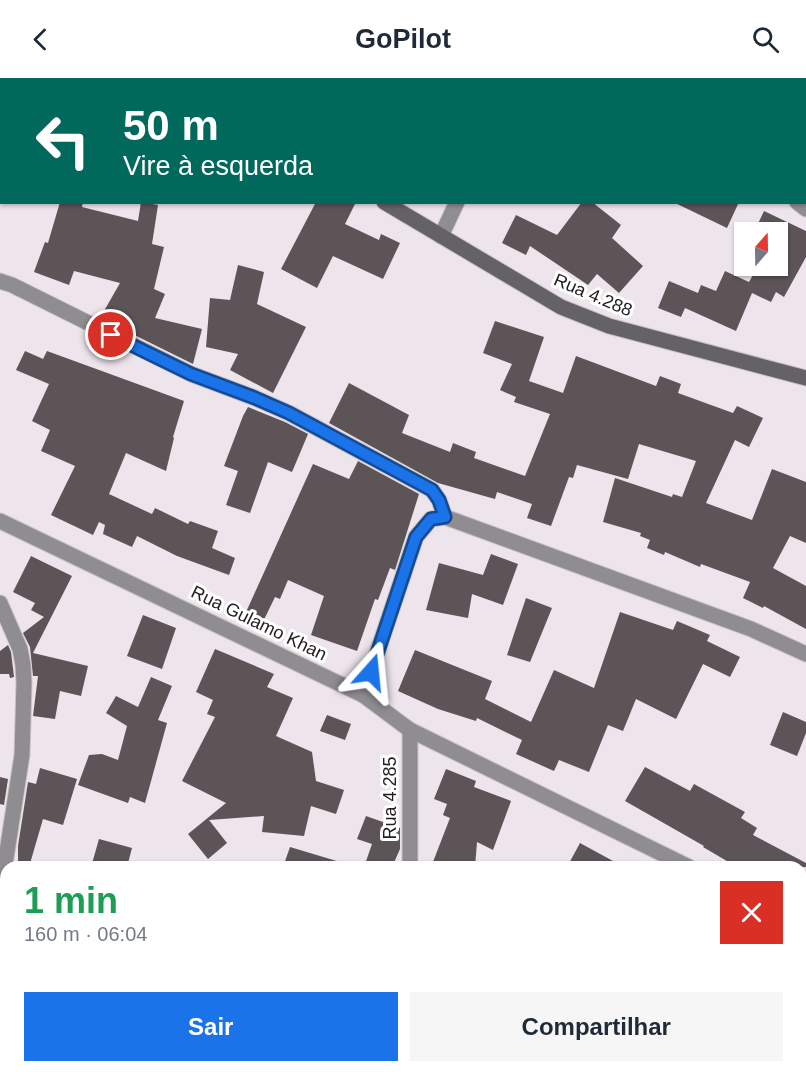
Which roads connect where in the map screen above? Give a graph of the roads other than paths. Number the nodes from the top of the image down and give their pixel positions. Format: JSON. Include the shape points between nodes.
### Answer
{"nodes":[{"id":1,"x":387,"y":204,"type":"edge"},
{"id":2,"x":456,"y":204,"type":"edge"},
{"id":3,"x":441,"y":236,"type":"junction"},
{"id":4,"x":0,"y":281,"type":"edge"},
{"id":5,"x":806,"y":378,"type":"edge"},
{"id":6,"x":445,"y":517,"type":"junction"},
{"id":7,"x":0,"y":521,"type":"edge"},
{"id":8,"x":0,"y":603,"type":"edge"},
{"id":9,"x":806,"y":654,"type":"edge"},
{"id":10,"x":363,"y":695,"type":"junction"},
{"id":11,"x":410,"y":730,"type":"junction"},
{"id":12,"x":6,"y":861,"type":"edge"},
{"id":13,"x":410,"y":861,"type":"edge"},
{"id":14,"x":677,"y":861,"type":"edge"}],
"edges":[{"from":1,"to":3,"type":"street","name":"Rua 4.288"},
{"from":2,"to":3,"type":"street"},
{"from":3,"to":5,"type":"street","name":"Rua 4.288","via":[[561,307],[609,326]]},
{"from":4,"to":6,"type":"street","via":[[191,374],[255,398],[322,430],[432,490]]},
{"from":6,"to":9,"type":"street","via":[[740,625]]},
{"from":6,"to":10,"type":"street","via":[[431,519],[416,537]]},
{"from":7,"to":10,"type":"street","name":"Rua Gulamo Khan"},
{"from":8,"to":12,"type":"street","via":[[20,649],[24,683],[22,755]]},
{"from":10,"to":11,"type":"street","name":"Rua Gulamo Khan"},
{"from":11,"to":13,"type":"street","name":"Rua 4.285"},
{"from":11,"to":14,"type":"street","name":"Rua Gulamo Khan"}]}
